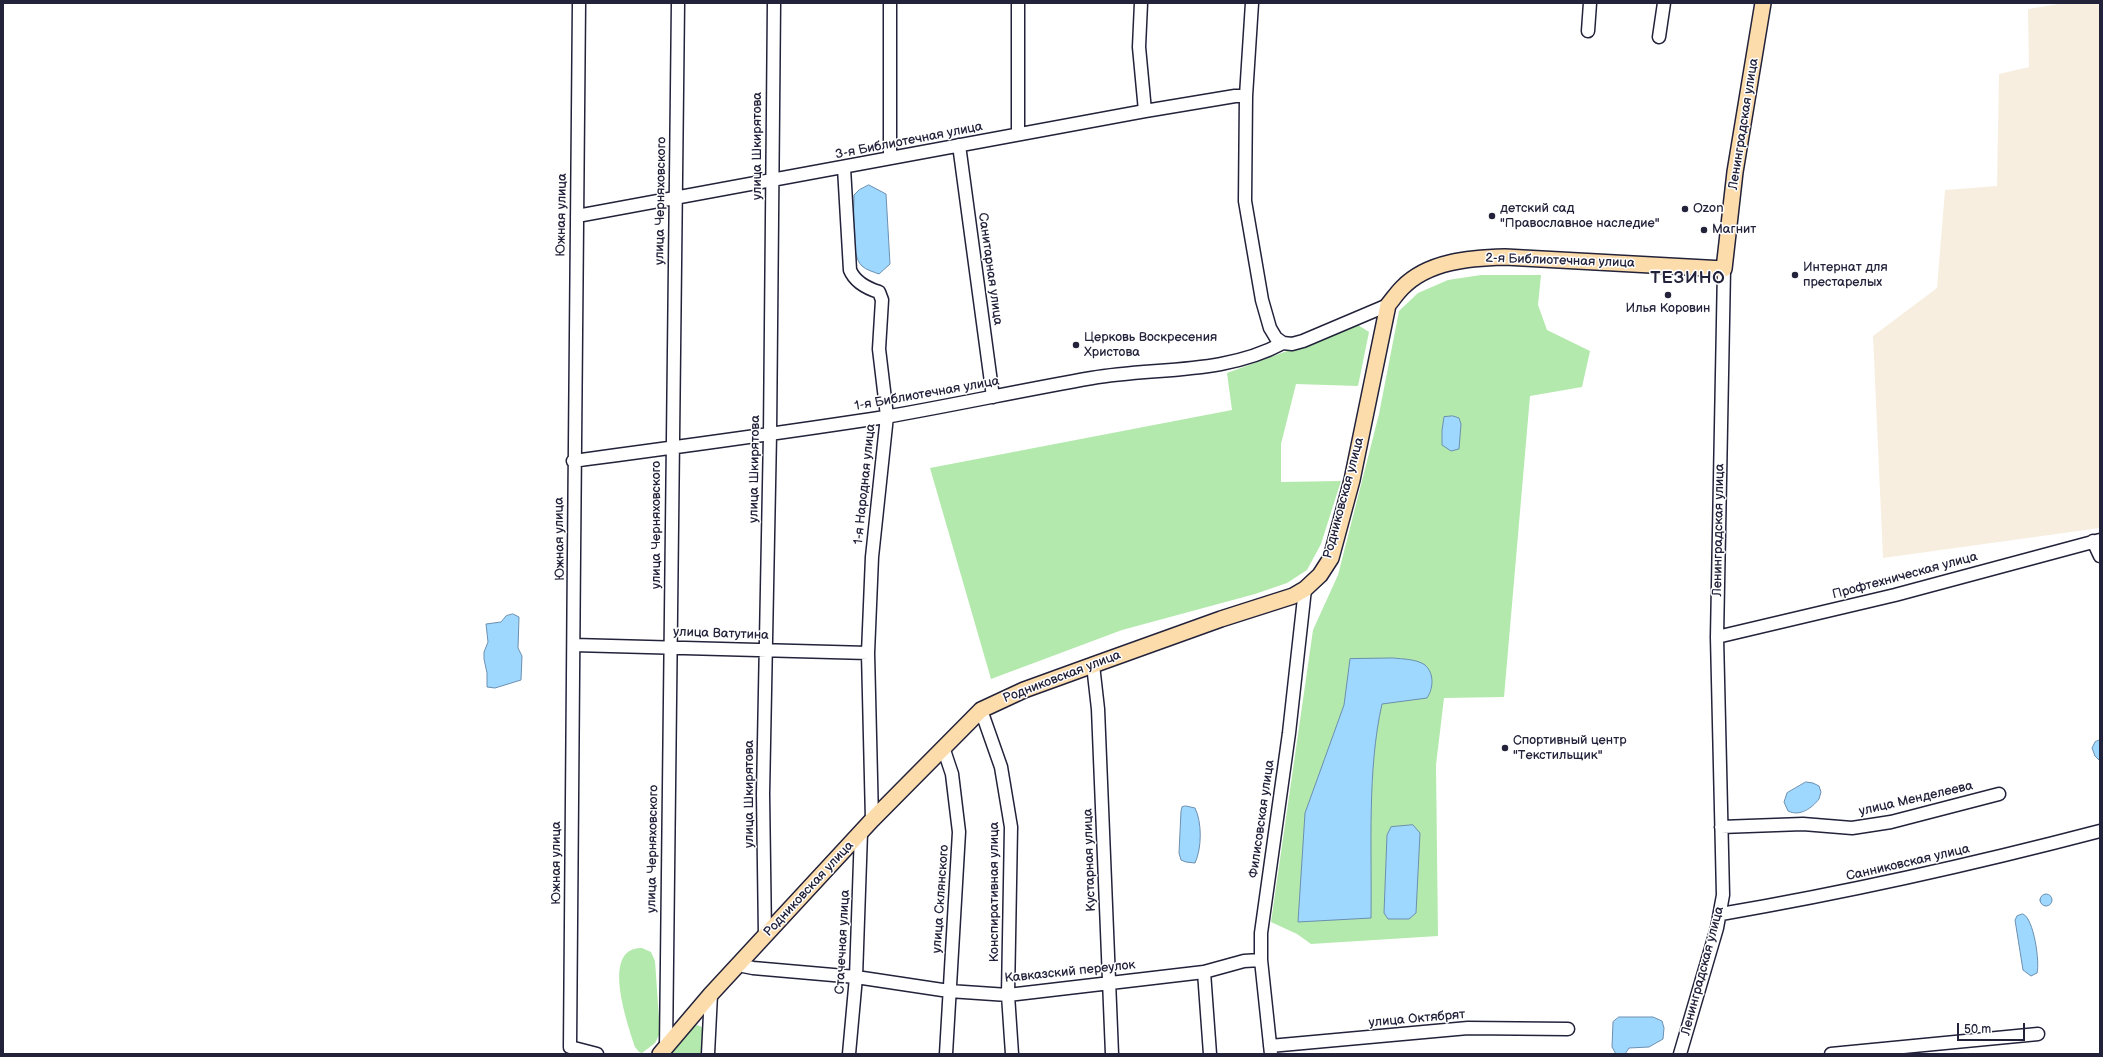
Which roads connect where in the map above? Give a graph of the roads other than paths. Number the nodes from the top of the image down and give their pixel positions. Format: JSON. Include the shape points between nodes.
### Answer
{"nodes":[{"id":1,"x":579,"y":3,"type":"edge"},
{"id":2,"x":678,"y":3,"type":"edge"},
{"id":3,"x":774,"y":3,"type":"edge"},
{"id":4,"x":890,"y":3,"type":"edge"},
{"id":5,"x":1018,"y":3,"type":"edge"},
{"id":6,"x":1140,"y":3,"type":"edge"},
{"id":7,"x":1252,"y":3,"type":"edge"},
{"id":8,"x":1590,"y":3,"type":"edge"},
{"id":9,"x":1664,"y":3,"type":"edge"},
{"id":10,"x":1763,"y":3,"type":"edge"},
{"id":11,"x":1588,"y":30,"type":"dead end"},
{"id":12,"x":1659,"y":37,"type":"dead end"},
{"id":13,"x":1246,"y":96,"type":"junction"},
{"id":14,"x":1145,"y":111,"type":"junction"},
{"id":15,"x":1018,"y":134,"type":"junction"},
{"id":16,"x":959,"y":145,"type":"junction"},
{"id":17,"x":890,"y":158,"type":"junction"},
{"id":18,"x":844,"y":168,"type":"junction"},
{"id":19,"x":772,"y":179,"type":"junction"},
{"id":20,"x":676,"y":199,"type":"junction"},
{"id":21,"x":577,"y":216,"type":"junction"},
{"id":22,"x":1724,"y":269,"type":"junction"},
{"id":23,"x":1388,"y":305,"type":"junction"},
{"id":24,"x":1283,"y":343,"type":"junction"},
{"id":25,"x":993,"y":397,"type":"junction"},
{"id":26,"x":887,"y":416,"type":"junction"},
{"id":27,"x":770,"y":434,"type":"junction"},
{"id":28,"x":672,"y":447,"type":"junction"},
{"id":29,"x":573,"y":461,"type":"junction"},
{"id":30,"x":2097,"y":540,"type":"edge"},
{"id":31,"x":2100,"y":556,"type":"edge"},
{"id":32,"x":1305,"y":589,"type":"junction"},
{"id":33,"x":1717,"y":638,"type":"junction"},
{"id":34,"x":574,"y":645,"type":"junction"},
{"id":35,"x":670,"y":647,"type":"junction"},
{"id":36,"x":766,"y":649,"type":"junction"},
{"id":37,"x":868,"y":653,"type":"junction"},
{"id":38,"x":1092,"y":665,"type":"junction"},
{"id":39,"x":981,"y":710,"type":"junction"},
{"id":40,"x":943,"y":747,"type":"junction"},
{"id":41,"x":1999,"y":794,"type":"dead end"},
{"id":42,"x":872,"y":820,"type":"junction"},
{"id":43,"x":1721,"y":827,"type":"junction"},
{"id":44,"x":2100,"y":830,"type":"edge"},
{"id":45,"x":862,"y":832,"type":"junction"},
{"id":46,"x":1721,"y":914,"type":"junction"},
{"id":47,"x":765,"y":936,"type":"junction"},
{"id":48,"x":1261,"y":960,"type":"junction"},
{"id":49,"x":738,"y":965,"type":"junction"},
{"id":50,"x":1204,"y":972,"type":"junction"},
{"id":51,"x":856,"y":977,"type":"junction"},
{"id":52,"x":1109,"y":982,"type":"junction"},
{"id":53,"x":949,"y":991,"type":"junction"},
{"id":54,"x":711,"y":994,"type":"junction"},
{"id":55,"x":1008,"y":995,"type":"junction"},
{"id":56,"x":1568,"y":1029,"type":"dead end"},
{"id":57,"x":2038,"y":1034,"type":"dead end"},
{"id":58,"x":1270,"y":1050,"type":"edge"},
{"id":59,"x":663,"y":1051,"type":"edge"},
{"id":60,"x":597,"y":1054,"type":"edge"},
{"id":61,"x":708,"y":1054,"type":"edge"},
{"id":62,"x":850,"y":1054,"type":"edge"},
{"id":63,"x":946,"y":1054,"type":"edge"},
{"id":64,"x":1012,"y":1054,"type":"edge"},
{"id":65,"x":1112,"y":1054,"type":"edge"},
{"id":66,"x":1210,"y":1054,"type":"edge"},
{"id":67,"x":1680,"y":1054,"type":"edge"},
{"id":68,"x":1831,"y":1054,"type":"edge"}],
"edges":[{"from":1,"to":21,"type":"street","name":"Южная улица"},
{"from":2,"to":20,"type":"street","name":"улица Черняховского"},
{"from":3,"to":19,"type":"street","name":"улица Шкирятова"},
{"from":4,"to":17,"type":"street"},
{"from":5,"to":15,"type":"street"},
{"from":6,"to":14,"type":"street","via":[[1139,47]]},
{"from":7,"to":13,"type":"street"},
{"from":8,"to":11,"type":"street"},
{"from":9,"to":12,"type":"street"},
{"from":10,"to":22,"type":"main road","name":"Ленинградская улица","via":[[1735,172]]},
{"from":13,"to":14,"type":"street","name":"3-я Библиотечная улица"},
{"from":13,"to":24,"type":"street","via":[[1245,201],[1250,238],[1270,328],[1276,338]]},
{"from":14,"to":15,"type":"street","name":"3-я Библиотечная улица"},
{"from":15,"to":16,"type":"street","name":"3-я Библиотечная улица"},
{"from":16,"to":17,"type":"street","name":"3-я Библиотечная улица"},
{"from":16,"to":25,"type":"street","name":"Санитарная улица"},
{"from":17,"to":18,"type":"street","name":"3-я Библиотечная улица"},
{"from":18,"to":19,"type":"street","name":"3-я Библиотечная улица"},
{"from":18,"to":26,"type":"street","name":"1-я Народная улица","via":[[850,270],[857,281],[882,295],[879,348]]},
{"from":19,"to":20,"type":"street","name":"3-я Библиотечная улица"},
{"from":19,"to":27,"type":"street","name":"улица Шкирятова"},
{"from":20,"to":21,"type":"street","name":"3-я Библиотечная улица"},
{"from":20,"to":28,"type":"street","name":"улица Черняховского"},
{"from":21,"to":29,"type":"street","name":"Южная улица"},
{"from":22,"to":23,"type":"main road","name":"2-я Библиотечная улица","via":[[1505,257],[1472,258],[1444,264],[1420,275],[1402,287]]},
{"from":22,"to":33,"type":"street","name":"Ленинградская улица"},
{"from":23,"to":24,"type":"street","via":[[1303,341]]},
{"from":23,"to":32,"type":"main road","name":"Родниковская улица","via":[[1352,480],[1331,558],[1320,576]]},
{"from":24,"to":25,"type":"street","name":"1-я Библиотечная улица","via":[[1248,359],[1216,366],[1133,372]]},
{"from":25,"to":26,"type":"street","name":"1-я Библиотечная улица"},
{"from":26,"to":27,"type":"street","name":"1-я Библиотечная улица"},
{"from":26,"to":37,"type":"street","name":"1-я Народная улица","via":[[872,557]]},
{"from":27,"to":28,"type":"street","name":"1-я Библиотечная улица"},
{"from":27,"to":36,"type":"street","name":"улица Шкирятова"},
{"from":28,"to":29,"type":"street","name":"1-я Библиотечная улица"},
{"from":28,"to":35,"type":"street","name":"улица Черняховского"},
{"from":29,"to":34,"type":"street","name":"Южная улица"},
{"from":30,"to":31,"type":"street"},
{"from":30,"to":33,"type":"street","name":"Профтехническая улица","via":[[1895,595]]},
{"from":32,"to":38,"type":"main road","name":"Родниковская улица","via":[[1293,596]]},
{"from":32,"to":48,"type":"street","name":"Филисовская улица","via":[[1285,762],[1265,896]]},
{"from":33,"to":43,"type":"street","name":"Ленинградская улица"},
{"from":34,"to":35,"type":"street","name":"улица Ватутина"},
{"from":34,"to":60,"type":"street","name":"Южная улица","via":[[570,1047]]},
{"from":35,"to":36,"type":"street","name":"улица Ватутина"},
{"from":35,"to":59,"type":"street","name":"улица Черняховского"},
{"from":36,"to":37,"type":"street","name":"улица Ватутина"},
{"from":36,"to":47,"type":"street","name":"улица Шкирятова","via":[[763,794]]},
{"from":37,"to":42,"type":"street","name":"1-я Народная улица"},
{"from":38,"to":39,"type":"main road","name":"Родниковская улица","via":[[1024,690]]},
{"from":38,"to":52,"type":"street","name":"Кустарная улица","via":[[1098,709]]},
{"from":39,"to":40,"type":"main road","name":"Родниковская улица"},
{"from":39,"to":55,"type":"street","name":"Конспиративная улица","via":[[1001,767],[1011,827]]},
{"from":40,"to":42,"type":"main road","name":"Родниковская улица"},
{"from":40,"to":53,"type":"street","name":"улица Склянского","via":[[952,774],[959,832]]},
{"from":41,"to":43,"type":"street","name":"улица Менделеева","via":[[1890,822],[1852,828],[1803,824]]},
{"from":42,"to":45,"type":"main road","name":"Родниковская улица"},
{"from":43,"to":46,"type":"street","name":"Ленинградская улица"},
{"from":44,"to":46,"type":"street","name":"Санниковская улица","via":[[2021,852],[1836,894]]},
{"from":45,"to":47,"type":"main road","name":"Родниковская улица"},
{"from":45,"to":51,"type":"street","name":"Стачечная улица"},
{"from":46,"to":67,"type":"street","name":"Ленинградская улица"},
{"from":47,"to":49,"type":"main road","name":"Родниковская улица"},
{"from":48,"to":50,"type":"street","name":"Кавказский переулок","via":[[1244,961]]},
{"from":48,"to":58,"type":"street","name":"Филисовская улица"},
{"from":49,"to":51,"type":"street","name":"Кавказский переулок"},
{"from":49,"to":54,"type":"main road","name":"Родниковская улица"},
{"from":50,"to":52,"type":"street","name":"Кавказский переулок"},
{"from":50,"to":66,"type":"street"},
{"from":51,"to":53,"type":"street","name":"Кавказский переулок"},
{"from":51,"to":62,"type":"street","name":"Стачечная улица"},
{"from":52,"to":55,"type":"street","name":"Кавказский переулок"},
{"from":52,"to":65,"type":"street","name":"Кустарная улица"},
{"from":53,"to":55,"type":"street","name":"Кавказский переулок"},
{"from":53,"to":63,"type":"street","name":"улица Склянского"},
{"from":54,"to":59,"type":"main road","name":"Родниковская улица"},
{"from":54,"to":61,"type":"street"},
{"from":55,"to":64,"type":"street","name":"Конспиративная улица"},
{"from":56,"to":58,"type":"street","name":"улица Октябрят","via":[[1468,1028]]},
{"from":57,"to":68,"type":"street"}]}
